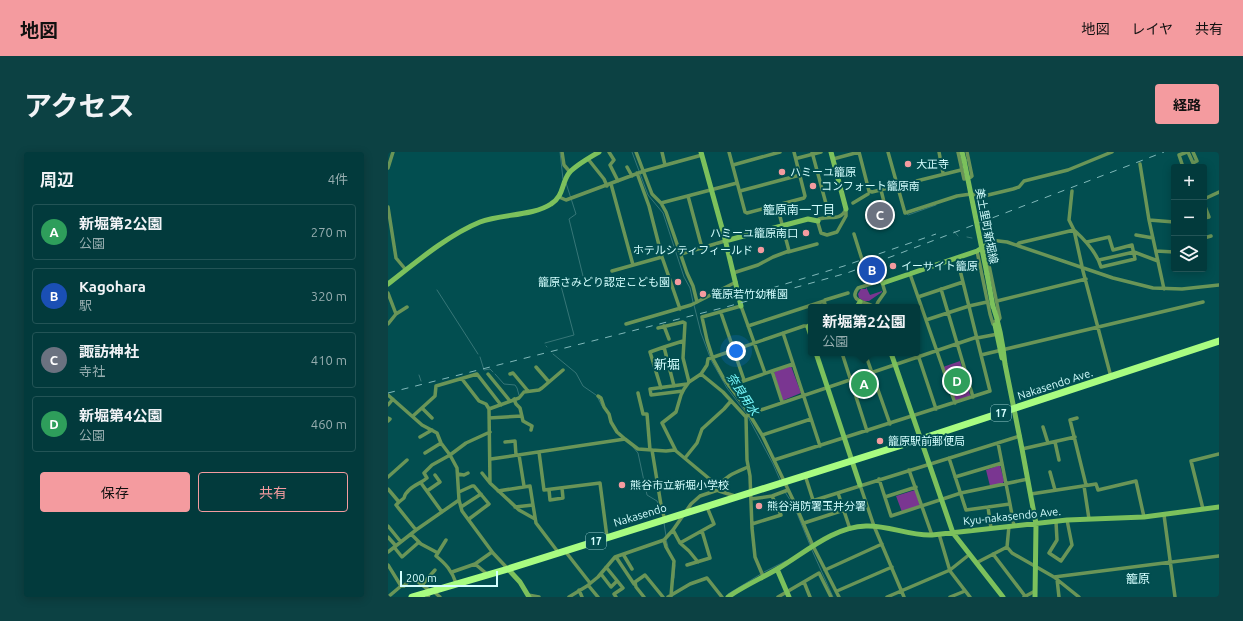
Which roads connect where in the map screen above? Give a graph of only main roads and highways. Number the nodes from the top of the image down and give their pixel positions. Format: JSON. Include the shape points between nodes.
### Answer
{"nodes":[{"id":1,"x":599,"y":152,"type":"edge"},
{"id":2,"x":831,"y":152,"type":"edge"},
{"id":3,"x":962,"y":152,"type":"edge"},
{"id":4,"x":701,"y":154,"type":"edge"},
{"id":5,"x":846,"y":209,"type":"road end"},
{"id":6,"x":818,"y":221,"type":"road end"},
{"id":7,"x":725,"y":241,"type":"junction"},
{"id":8,"x":985,"y":246,"type":"road end"},
{"id":9,"x":388,"y":284,"type":"edge"},
{"id":10,"x":883,"y":284,"type":"road end"},
{"id":11,"x":741,"y":306,"type":"road end"},
{"id":12,"x":1219,"y":341,"type":"edge"},
{"id":13,"x":817,"y":356,"type":"edge"},
{"id":14,"x":892,"y":356,"type":"edge"},
{"id":15,"x":1014,"y":409,"type":"junction"},
{"id":16,"x":921,"y":440,"type":"junction"},
{"id":17,"x":852,"y":460,"type":"junction"},
{"id":18,"x":782,"y":483,"type":"joint"},
{"id":19,"x":860,"y":485,"type":"road end"},
{"id":20,"x":1219,"y":507,"type":"edge"},
{"id":21,"x":1036,"y":524,"type":"junction"},
{"id":22,"x":953,"y":533,"type":"junction"},
{"id":23,"x":508,"y":569,"type":"junction"},
{"id":24,"x":777,"y":569,"type":"junction"},
{"id":25,"x":430,"y":593,"type":"edge"},
{"id":26,"x":788,"y":594,"type":"edge"},
{"id":27,"x":529,"y":596,"type":"edge"},
{"id":28,"x":412,"y":597,"type":"edge"},
{"id":29,"x":728,"y":597,"type":"edge"},
{"id":30,"x":1003,"y":597,"type":"edge"},
{"id":31,"x":1035,"y":597,"type":"edge"}],
"edges":[{"from":1,"to":9,"type":"main road","via":[[570,172],[559,197],[549,205],[480,222],[449,240]]},
{"from":2,"to":5,"type":"main road"},
{"from":3,"to":15,"type":"main road","name":"美土里町新堀線","bridge":true},
{"from":4,"to":7,"type":"main road"},
{"from":6,"to":7,"type":"main road","via":[[808,219]]},
{"from":7,"to":11,"type":"main road"},
{"from":8,"to":10,"type":"main road"},
{"from":12,"to":15,"type":"highway","name":"Nakasendo Ave.","number":"17"},
{"from":13,"to":17,"type":"main road"},
{"from":14,"to":16,"type":"main road"},
{"from":15,"to":16,"type":"highway","name":"Nakasendo Ave.","number":"17"},
{"from":15,"to":21,"type":"main road","name":"美土里町新堀線"},
{"from":16,"to":17,"type":"highway","name":"Nakasendo Ave.","number":"17"},
{"from":16,"to":22,"type":"main road"},
{"from":17,"to":18,"type":"highway","name":"Nakasendo Ave.","number":"17"},
{"from":17,"to":19,"type":"main road"},
{"from":18,"to":23,"type":"highway","name":"Nakasendo","number":"17","via":[[751,495],[736,496]]},
{"from":20,"to":21,"type":"main road","name":"Kyu-nakasendo Ave.","via":[[1144,517]]},
{"from":21,"to":22,"type":"main road","name":"Kyu-nakasendo Ave."},
{"from":21,"to":31,"type":"main road","name":"美土里町新堀線"},
{"from":22,"to":24,"type":"main road","name":"Kyu-nakasendo Ave.","via":[[912,534],[874,526],[859,526],[831,535]]},
{"from":22,"to":30,"type":"main road"},
{"from":23,"to":25,"type":"highway","name":"Nakasendo","number":"17"},
{"from":23,"to":27,"type":"main road"},
{"from":24,"to":26,"type":"main road"},
{"from":24,"to":29,"type":"main road","name":"Kyu-nakasendo Ave."},
{"from":25,"to":28,"type":"highway","name":"Nakasendo","number":"17"}]}
